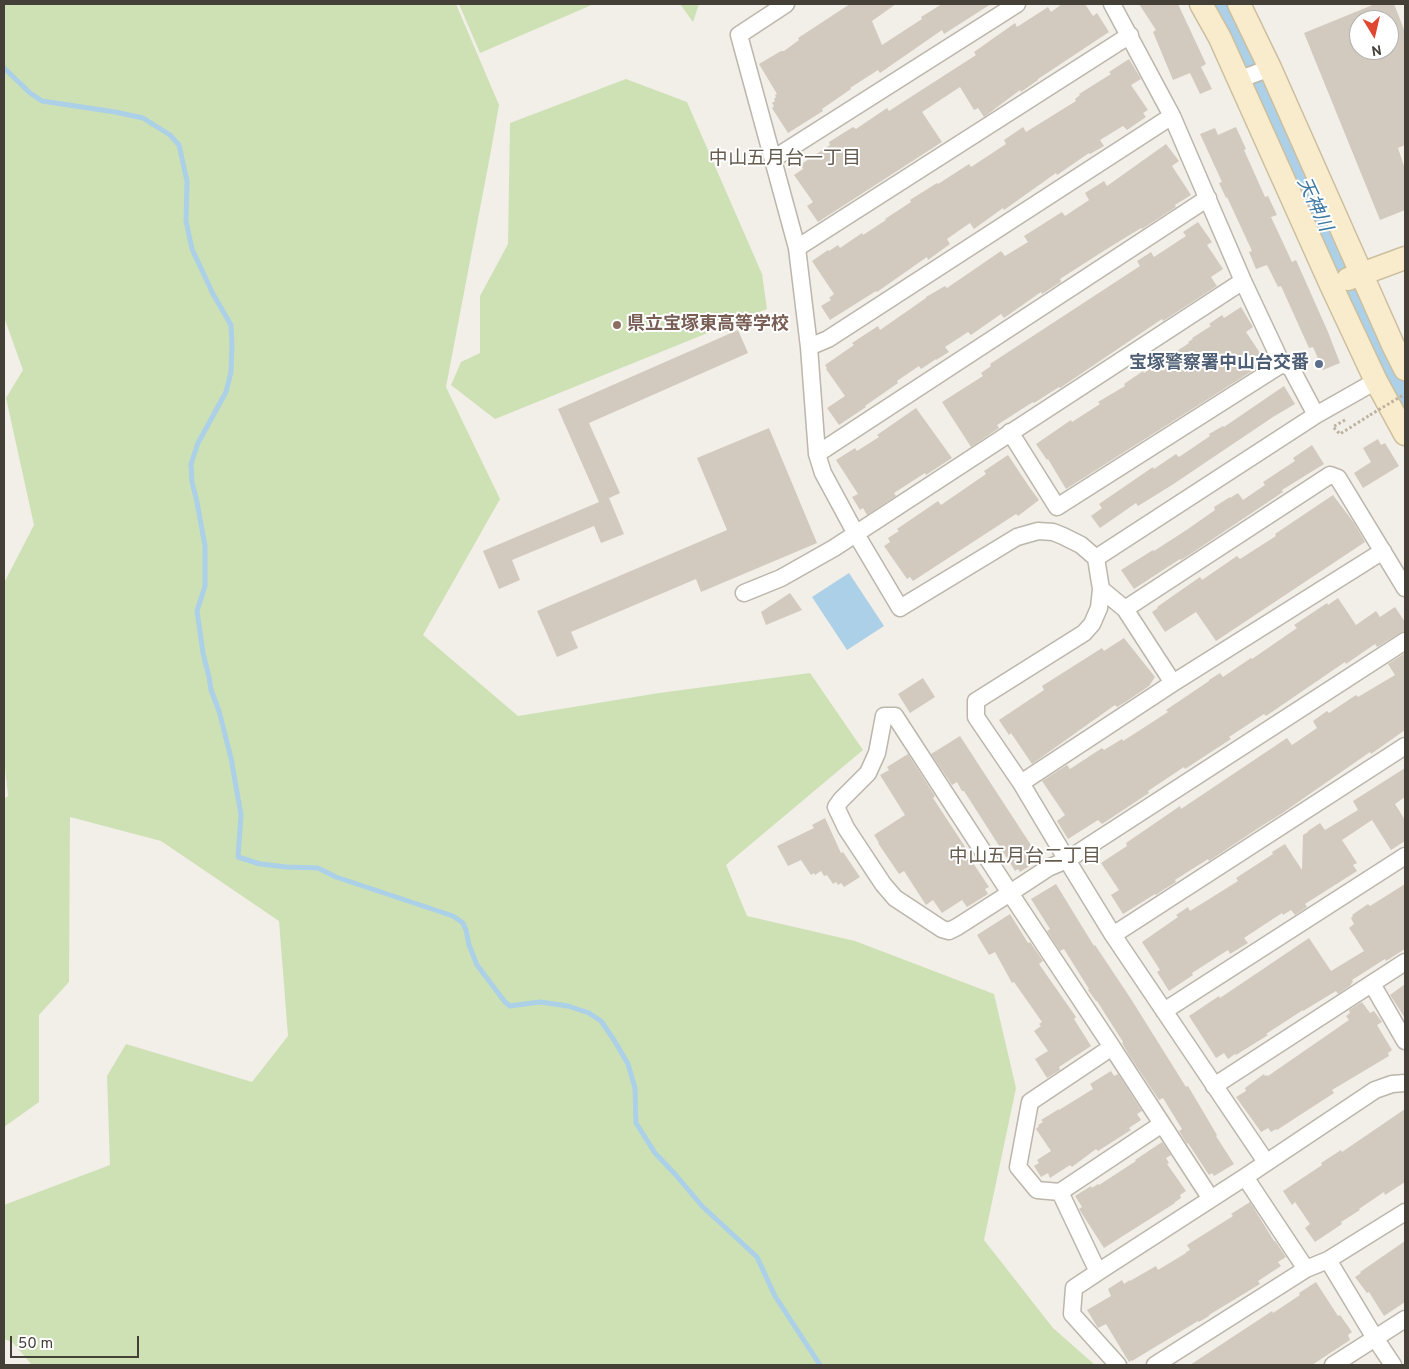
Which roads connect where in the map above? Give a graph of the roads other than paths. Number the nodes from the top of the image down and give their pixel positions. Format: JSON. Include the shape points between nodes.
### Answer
{"nodes":[{"id":1,"x":786,"y":4,"type":"edge"},
{"id":2,"x":1017,"y":4,"type":"edge"},
{"id":3,"x":1112,"y":4,"type":"edge"},
{"id":4,"x":1201,"y":4,"type":"edge"},
{"id":5,"x":1239,"y":4,"type":"edge"},
{"id":6,"x":1130,"y":35,"type":"junction"},
{"id":7,"x":1270,"y":68,"type":"junction"},
{"id":8,"x":1238,"y":80,"type":"junction"},
{"id":9,"x":1172,"y":116,"type":"junction"},
{"id":10,"x":773,"y":159,"type":"junction"},
{"id":11,"x":1208,"y":198,"type":"junction"},
{"id":12,"x":797,"y":248,"type":"junction"},
{"id":13,"x":1405,"y":258,"type":"edge"},
{"id":14,"x":1346,"y":280,"type":"junction"},
{"id":15,"x":1243,"y":281,"type":"junction"},
{"id":16,"x":809,"y":347,"type":"junction"},
{"id":17,"x":1282,"y":364,"type":"junction"},
{"id":18,"x":1405,"y":368,"type":"edge"},
{"id":19,"x":1376,"y":381,"type":"junction"},
{"id":20,"x":1316,"y":415,"type":"junction"},
{"id":21,"x":1010,"y":432,"type":"junction"},
{"id":22,"x":1405,"y":434,"type":"edge"},
{"id":23,"x":817,"y":454,"type":"junction"},
{"id":24,"x":856,"y":534,"type":"junction"},
{"id":25,"x":1383,"y":551,"type":"junction"},
{"id":26,"x":1096,"y":558,"type":"junction"},
{"id":27,"x":1405,"y":588,"type":"edge"},
{"id":28,"x":1101,"y":589,"type":"junction"},
{"id":29,"x":744,"y":593,"type":"dead end"},
{"id":30,"x":1125,"y":608,"type":"junction"},
{"id":31,"x":1405,"y":641,"type":"edge"},
{"id":32,"x":1173,"y":683,"type":"junction"},
{"id":33,"x":1405,"y":746,"type":"edge"},
{"id":34,"x":1021,"y":782,"type":"junction"},
{"id":35,"x":1405,"y":856,"type":"edge"},
{"id":36,"x":1067,"y":860,"type":"junction"},
{"id":37,"x":1010,"y":893,"type":"junction"},
{"id":38,"x":1114,"y":935,"type":"junction"},
{"id":39,"x":1405,"y":962,"type":"edge"},
{"id":40,"x":1372,"y":984,"type":"junction"},
{"id":41,"x":1164,"y":1011,"type":"junction"},
{"id":42,"x":1405,"y":1041,"type":"edge"},
{"id":43,"x":1112,"y":1047,"type":"junction"},
{"id":44,"x":1405,"y":1083,"type":"edge"},
{"id":45,"x":1214,"y":1086,"type":"junction"},
{"id":46,"x":1162,"y":1124,"type":"junction"},
{"id":47,"x":1266,"y":1162,"type":"junction"},
{"id":48,"x":1245,"y":1177,"type":"junction"},
{"id":49,"x":1060,"y":1192,"type":"junction"},
{"id":50,"x":1211,"y":1199,"type":"junction"},
{"id":51,"x":1405,"y":1212,"type":"edge"},
{"id":52,"x":1328,"y":1260,"type":"junction"},
{"id":53,"x":1306,"y":1269,"type":"junction"},
{"id":54,"x":1098,"y":1272,"type":"junction"},
{"id":55,"x":1405,"y":1319,"type":"edge"},
{"id":56,"x":1375,"y":1338,"type":"junction"},
{"id":57,"x":1118,"y":1365,"type":"edge"},
{"id":58,"x":1155,"y":1365,"type":"edge"},
{"id":59,"x":1333,"y":1365,"type":"edge"},
{"id":60,"x":1393,"y":1365,"type":"edge"}],
"edges":[{"from":1,"to":10,"type":"street","via":[[739,35]]},
{"from":2,"to":10,"type":"street"},
{"from":3,"to":6,"type":"street"},
{"from":4,"to":8,"type":"street"},
{"from":5,"to":7,"type":"street"},
{"from":6,"to":9,"type":"street"},
{"from":6,"to":12,"type":"street"},
{"from":7,"to":8,"type":"street"},
{"from":7,"to":14,"type":"street"},
{"from":8,"to":14,"type":"street"},
{"from":9,"to":11,"type":"street"},
{"from":9,"to":16,"type":"street","via":[[828,339]]},
{"from":10,"to":12,"type":"street"},
{"from":11,"to":15,"type":"street"},
{"from":11,"to":23,"type":"street"},
{"from":12,"to":16,"type":"street"},
{"from":13,"to":14,"type":"street"},
{"from":14,"to":18,"type":"street","via":[[1393,345]]},
{"from":14,"to":19,"type":"street"},
{"from":15,"to":17,"type":"street"},
{"from":15,"to":21,"type":"street"},
{"from":16,"to":23,"type":"street"},
{"from":17,"to":20,"type":"street","via":[[1290,368]]},
{"from":17,"to":21,"type":"street","via":[[1057,508]]},
{"from":19,"to":20,"type":"street"},
{"from":19,"to":22,"type":"street"},
{"from":20,"to":26,"type":"street"},
{"from":21,"to":24,"type":"street"},
{"from":23,"to":24,"type":"street","via":[[823,473]]},
{"from":24,"to":26,"type":"street","via":[[900,608],[1017,538],[1038,531],[1063,536]]},
{"from":24,"to":29,"type":"street","via":[[781,578]]},
{"from":25,"to":27,"type":"street"},
{"from":25,"to":30,"type":"street","via":[[1338,478],[1330,475]]},
{"from":25,"to":32,"type":"street"},
{"from":26,"to":28,"type":"street"},
{"from":28,"to":30,"type":"street"},
{"from":28,"to":34,"type":"street","via":[[1099,608],[1084,633],[976,702],[976,717]]},
{"from":30,"to":32,"type":"street"},
{"from":31,"to":36,"type":"street"},
{"from":32,"to":34,"type":"street"},
{"from":33,"to":38,"type":"street"},
{"from":34,"to":36,"type":"street"},
{"from":35,"to":41,"type":"street"},
{"from":36,"to":37,"type":"street","via":[[1048,868]]},
{"from":36,"to":38,"type":"street"},
{"from":37,"to":37,"type":"street","via":[[895,716],[884,716],[877,753],[868,773],[836,807],[883,884],[895,898],[949,931]]},
{"from":37,"to":43,"type":"street"},
{"from":38,"to":41,"type":"street"},
{"from":39,"to":40,"type":"street"},
{"from":40,"to":42,"type":"street"},
{"from":40,"to":45,"type":"street"},
{"from":41,"to":45,"type":"street"},
{"from":43,"to":46,"type":"street"},
{"from":43,"to":49,"type":"street","via":[[1030,1102],[1018,1166],[1037,1190]]},
{"from":44,"to":47,"type":"street","via":[[1375,1090]]},
{"from":45,"to":47,"type":"street"},
{"from":46,"to":49,"type":"street"},
{"from":46,"to":50,"type":"street"},
{"from":47,"to":48,"type":"street"},
{"from":48,"to":50,"type":"street"},
{"from":48,"to":53,"type":"street"},
{"from":49,"to":54,"type":"street"},
{"from":50,"to":54,"type":"street"},
{"from":51,"to":52,"type":"street"},
{"from":52,"to":53,"type":"street"},
{"from":52,"to":56,"type":"street"},
{"from":53,"to":58,"type":"street"},
{"from":54,"to":57,"type":"street","via":[[1074,1288],[1072,1314]]},
{"from":55,"to":56,"type":"street"},
{"from":56,"to":59,"type":"street"},
{"from":56,"to":60,"type":"street"}]}
